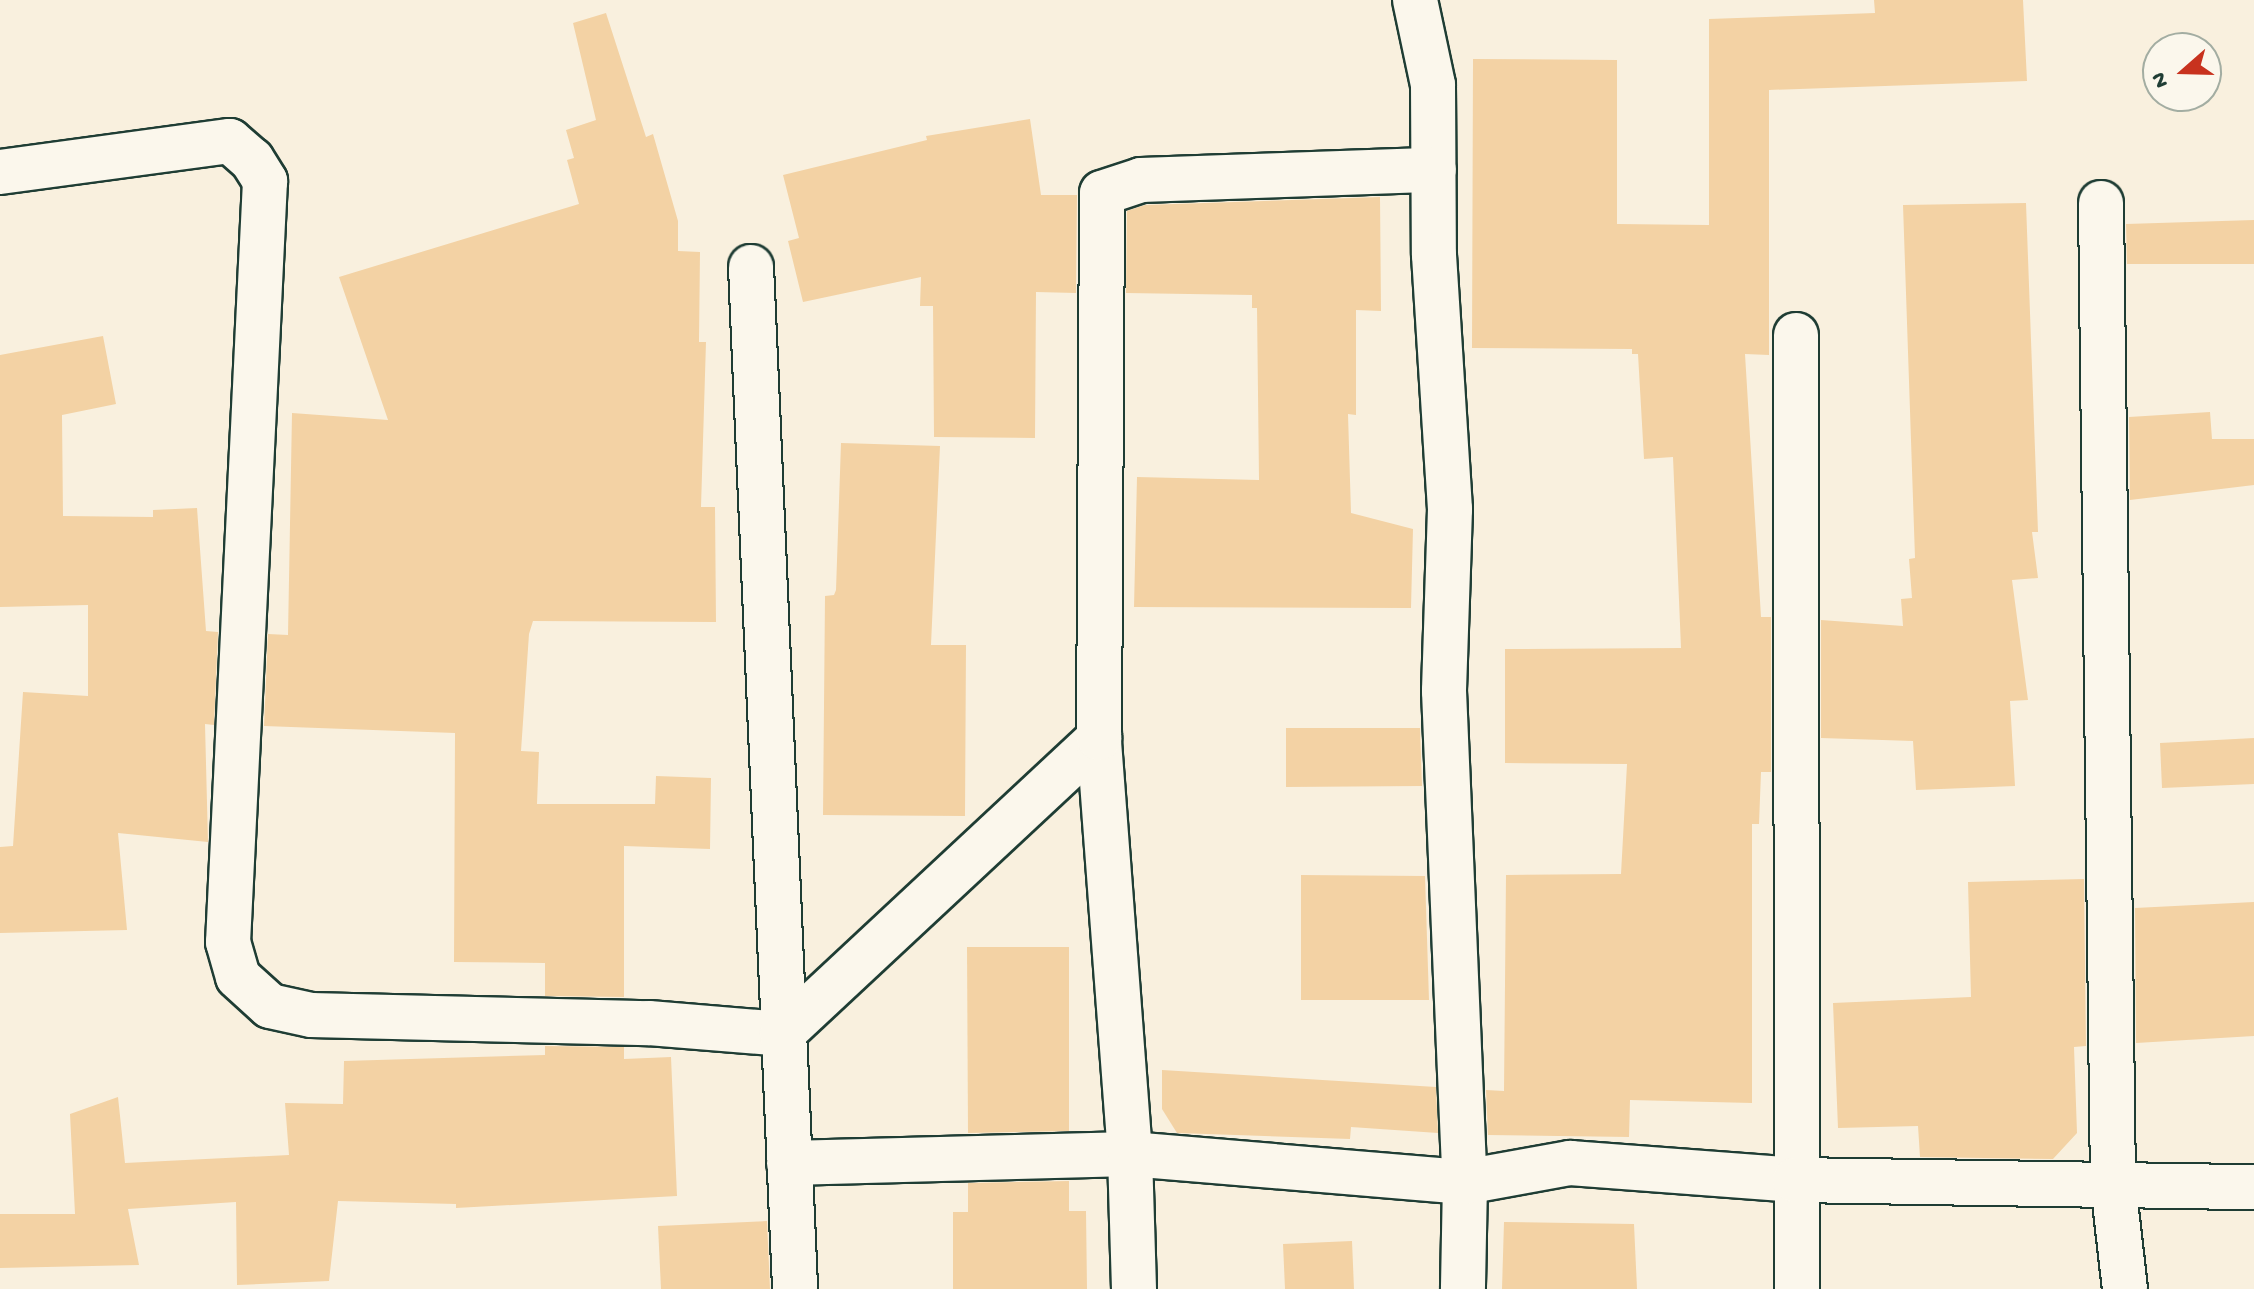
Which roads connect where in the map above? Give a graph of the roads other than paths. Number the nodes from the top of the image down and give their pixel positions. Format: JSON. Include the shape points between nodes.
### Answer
{"nodes":[{"id":1,"x":1415,"y":0,"type":"edge"},
{"id":2,"x":1434,"y":170,"type":"junction"},
{"id":3,"x":0,"y":172,"type":"edge"},
{"id":4,"x":2101,"y":203,"type":"dead end"},
{"id":5,"x":751,"y":267,"type":"dead end"},
{"id":6,"x":1796,"y":335,"type":"dead end"},
{"id":7,"x":1099,"y":738,"type":"junction"},
{"id":8,"x":782,"y":1034,"type":"junction"},
{"id":9,"x":1130,"y":1154,"type":"junction"},
{"id":10,"x":789,"y":1163,"type":"junction"},
{"id":11,"x":1795,"y":1180,"type":"junction"},
{"id":12,"x":1465,"y":1182,"type":"junction"},
{"id":13,"x":2113,"y":1184,"type":"junction"},
{"id":14,"x":2254,"y":1187,"type":"edge"},
{"id":15,"x":795,"y":1289,"type":"edge"},
{"id":16,"x":1134,"y":1289,"type":"edge"},
{"id":17,"x":1463,"y":1289,"type":"edge"},
{"id":18,"x":1797,"y":1289,"type":"edge"},
{"id":19,"x":2125,"y":1289,"type":"edge"}],
"edges":[{"from":1,"to":2,"type":"street","via":[[1433,85]]},
{"from":2,"to":7,"type":"street","via":[[1141,180],[1102,193]]},
{"from":2,"to":12,"type":"street","via":[[1450,509],[1444,691]]},
{"from":3,"to":8,"type":"street","via":[[230,141],[252,160],[265,181],[228,942],[238,977],[270,1006],[311,1015],[649,1023]]},
{"from":4,"to":13,"type":"street"},
{"from":5,"to":8,"type":"street"},
{"from":6,"to":11,"type":"street"},
{"from":7,"to":8,"type":"street"},
{"from":7,"to":9,"type":"street"},
{"from":8,"to":10,"type":"street"},
{"from":9,"to":10,"type":"street"},
{"from":9,"to":12,"type":"street"},
{"from":9,"to":16,"type":"street"},
{"from":10,"to":15,"type":"street"},
{"from":11,"to":12,"type":"street","via":[[1570,1163]]},
{"from":11,"to":13,"type":"street"},
{"from":11,"to":18,"type":"street"},
{"from":12,"to":17,"type":"street"},
{"from":13,"to":14,"type":"street"},
{"from":13,"to":19,"type":"street"}]}
